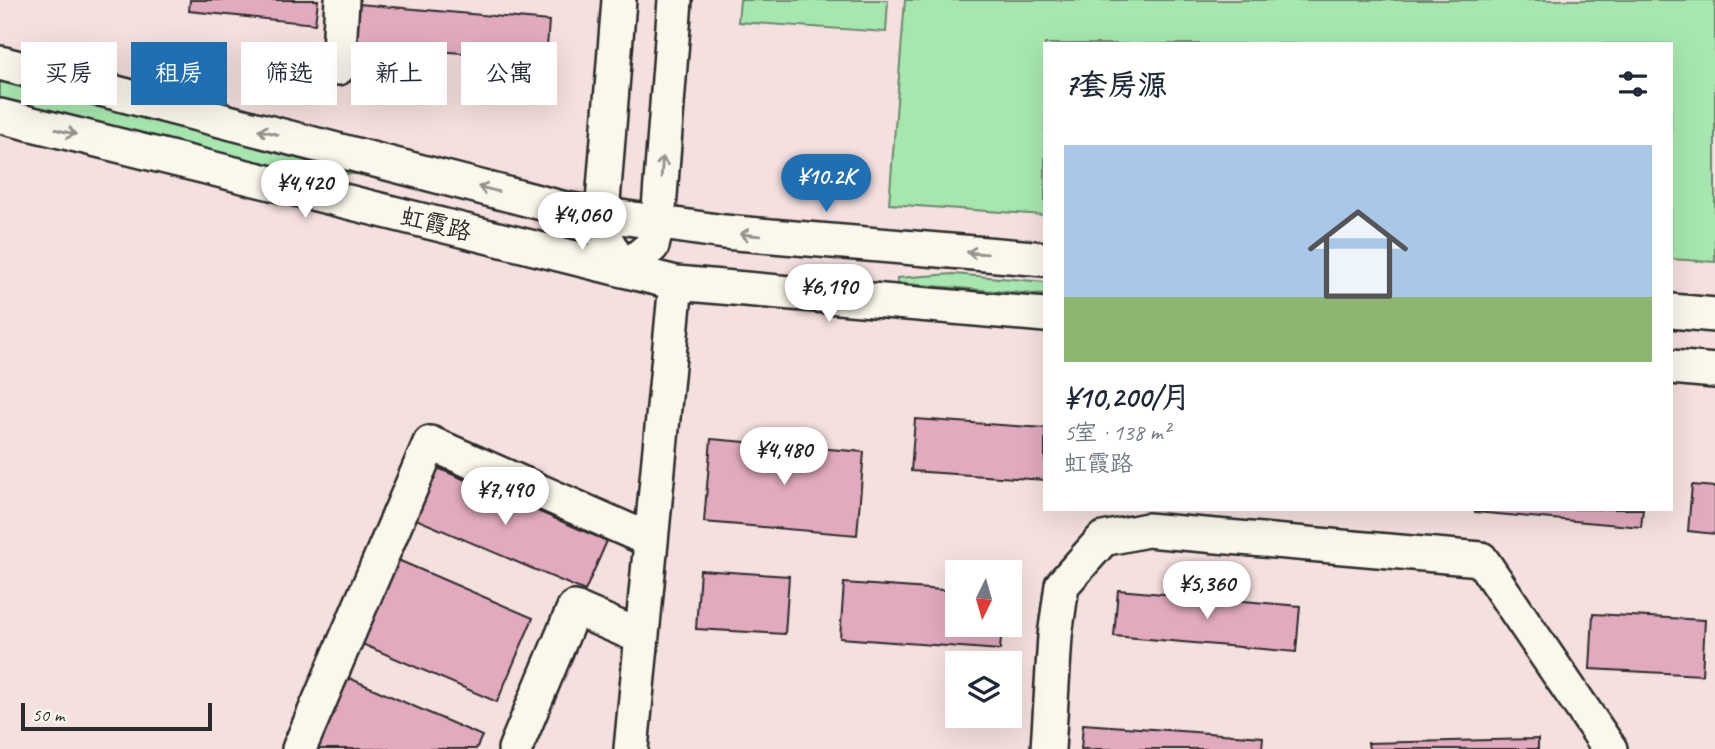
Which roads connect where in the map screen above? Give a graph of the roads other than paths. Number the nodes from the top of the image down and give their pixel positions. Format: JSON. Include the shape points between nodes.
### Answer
{"nodes":[{"id":1,"x":342,"y":0,"type":"edge"},
{"id":2,"x":619,"y":0,"type":"edge"},
{"id":3,"x":675,"y":0,"type":"edge"},
{"id":4,"x":0,"y":63,"type":"edge"},
{"id":5,"x":338,"y":68,"type":"dead end"},
{"id":6,"x":0,"y":116,"type":"edge"},
{"id":7,"x":602,"y":214,"type":"junction"},
{"id":8,"x":658,"y":222,"type":"junction"},
{"id":9,"x":1043,"y":259,"type":"edge"},
{"id":10,"x":623,"y":270,"type":"junction"},
{"id":11,"x":676,"y":283,"type":"junction"},
{"id":12,"x":1673,"y":311,"type":"edge"},
{"id":13,"x":1043,"y":315,"type":"edge"},
{"id":14,"x":1715,"y":315,"type":"edge"},
{"id":15,"x":1673,"y":367,"type":"edge"},
{"id":16,"x":1715,"y":371,"type":"edge"},
{"id":17,"x":650,"y":540,"type":"junction"},
{"id":18,"x":641,"y":637,"type":"junction"},
{"id":19,"x":299,"y":749,"type":"edge"},
{"id":20,"x":515,"y":749,"type":"edge"},
{"id":21,"x":631,"y":749,"type":"edge"},
{"id":22,"x":1048,"y":749,"type":"edge"},
{"id":23,"x":1610,"y":749,"type":"edge"}],
"edges":[{"from":1,"to":5,"type":"street"},
{"from":2,"to":7,"type":"street"},
{"from":8,"to":3,"type":"street","one_way":true},
{"from":7,"to":4,"type":"street","name":"虹霞路","one_way":true,"via":[[552,206]]},
{"from":6,"to":10,"type":"street","name":"虹霞路","one_way":true},
{"from":7,"to":8,"type":"street","name":"虹霞路"},
{"from":7,"to":10,"type":"street","via":[[604,236]]},
{"from":9,"to":8,"type":"street","name":"虹霞路","one_way":true,"via":[[724,232]]},
{"from":8,"to":10,"type":"street","via":[[652,246]]},
{"from":10,"to":11,"type":"street","name":"虹霞路"},
{"from":11,"to":13,"type":"street","name":"虹霞路"},
{"from":11,"to":17,"type":"street"},
{"from":12,"to":14,"type":"street"},
{"from":15,"to":16,"type":"street"},
{"from":17,"to":18,"type":"street"},
{"from":17,"to":19,"type":"street","via":[[430,443]]},
{"from":18,"to":20,"type":"street","via":[[574,608]]},
{"from":18,"to":21,"type":"street"},
{"from":22,"to":23,"type":"street","via":[[1062,586],[1103,539],[1147,530],[1481,559]]}]}
